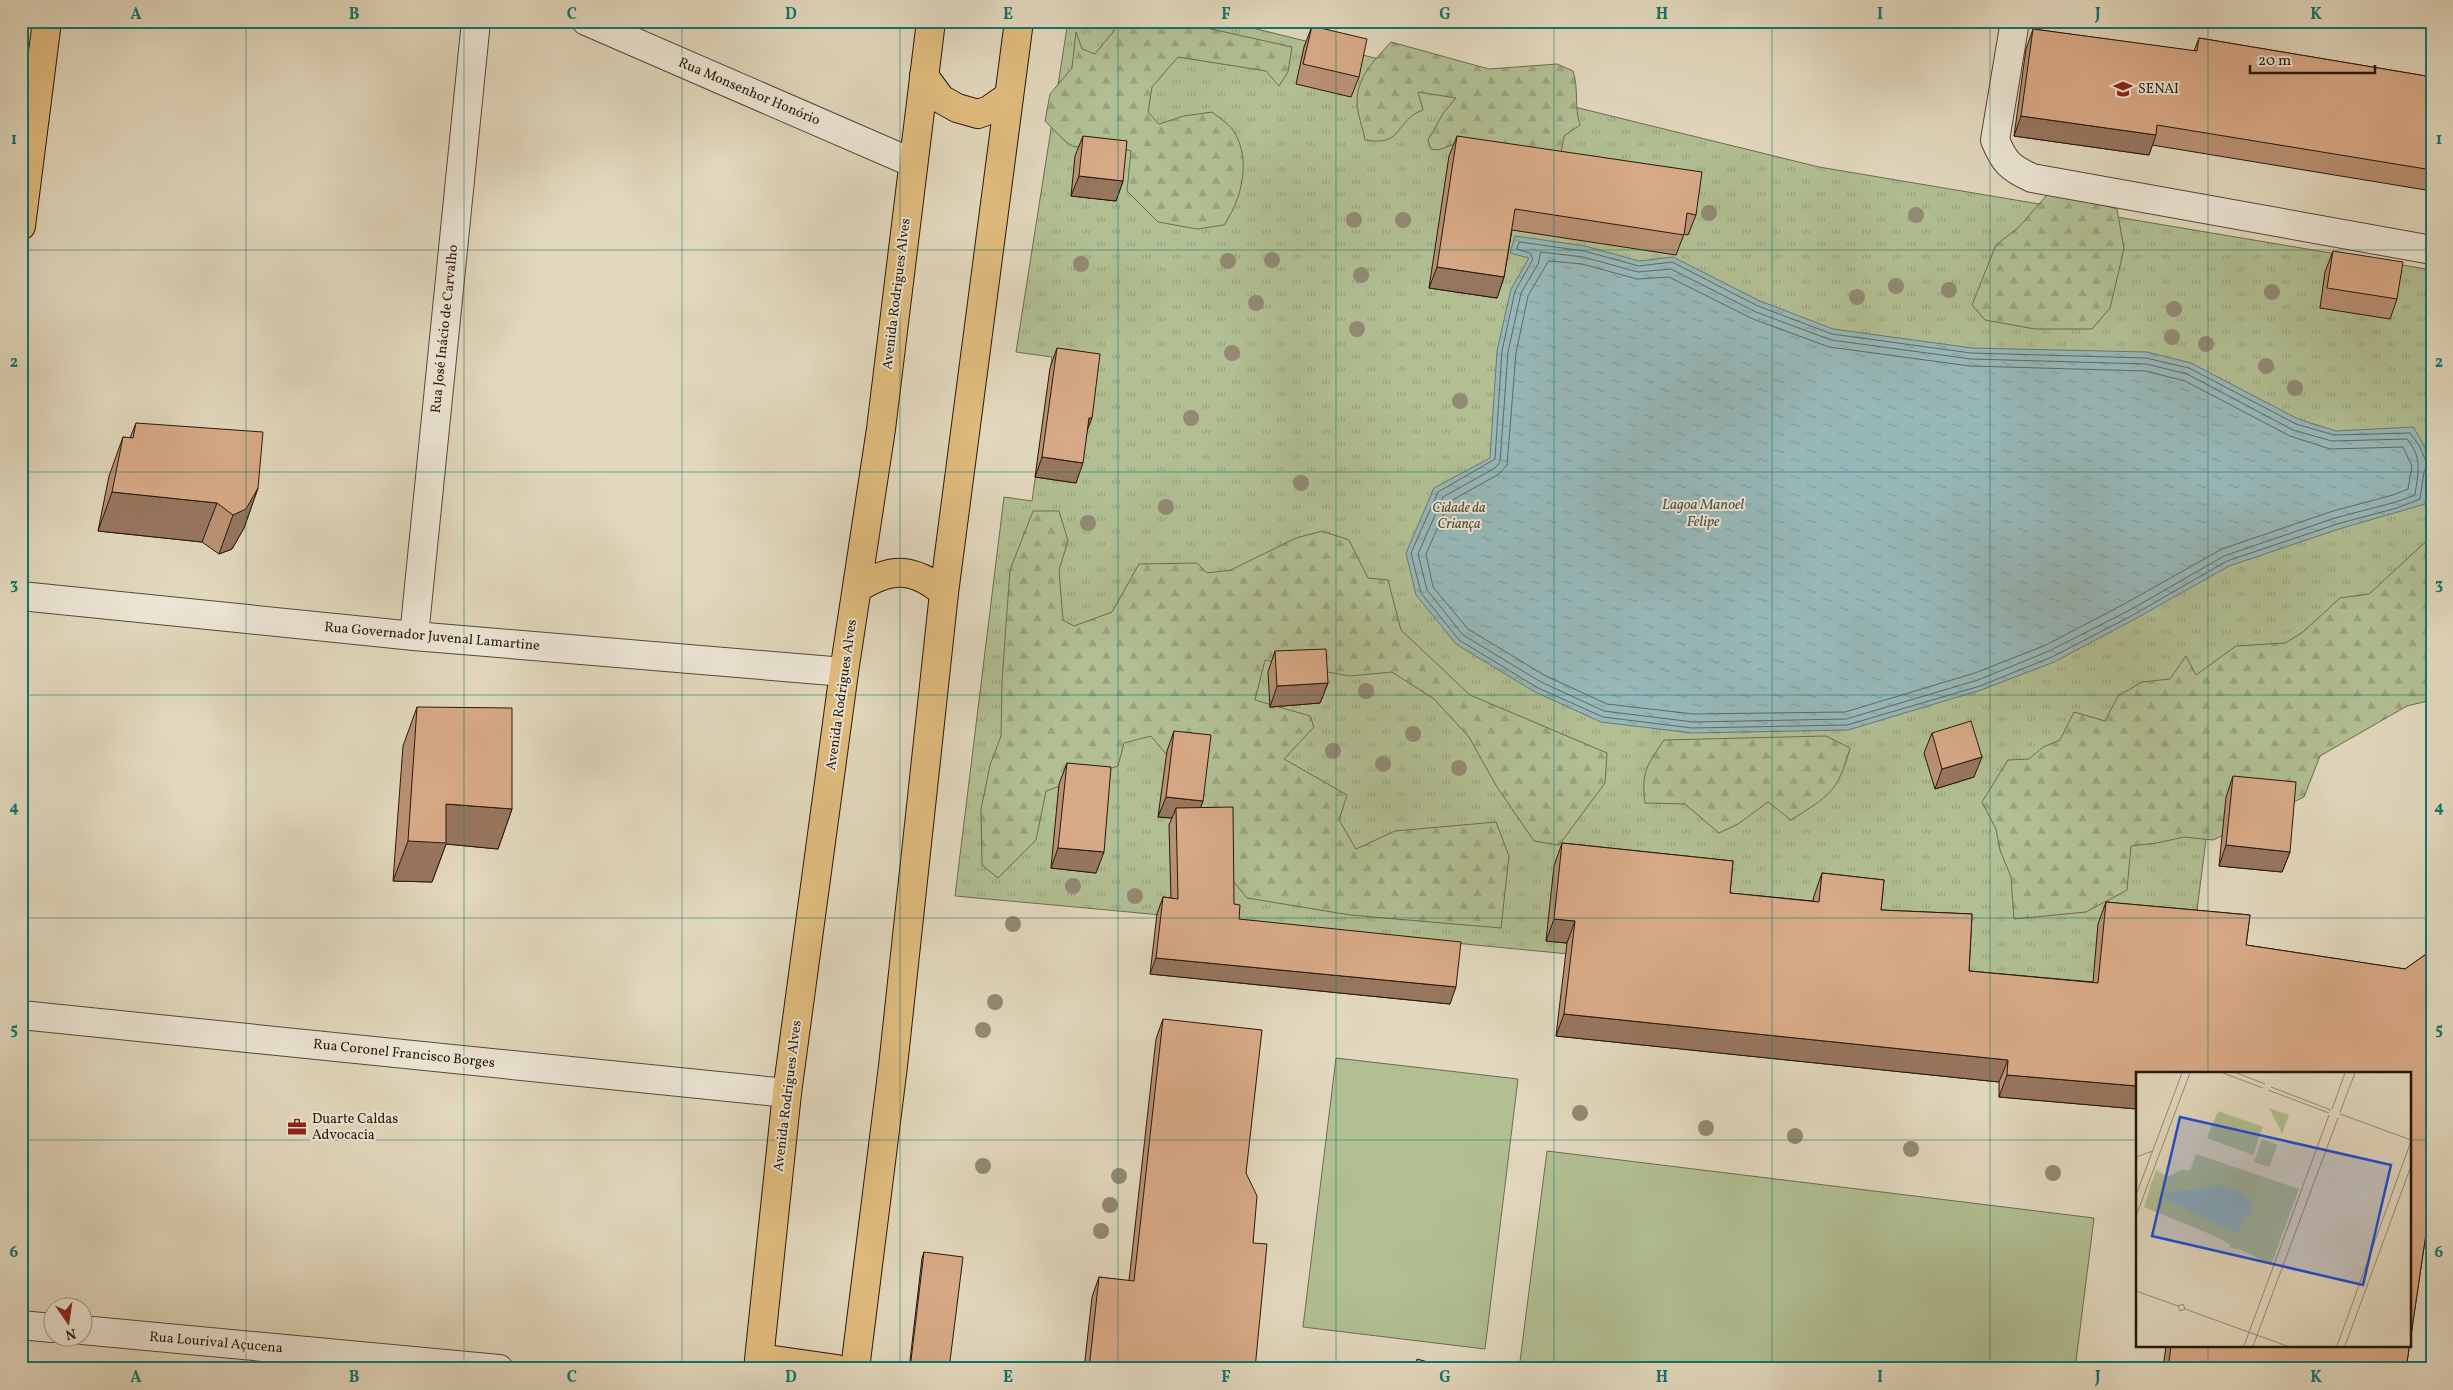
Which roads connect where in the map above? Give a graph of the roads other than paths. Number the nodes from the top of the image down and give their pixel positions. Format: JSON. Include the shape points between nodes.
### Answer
{"nodes":[{"id":1,"x":48,"y":21,"type":"edge"},
{"id":2,"x":476,"y":21,"type":"edge"},
{"id":3,"x":586,"y":21,"type":"edge"},
{"id":4,"x":931,"y":21,"type":"edge"},
{"id":5,"x":1019,"y":21,"type":"edge"},
{"id":6,"x":2015,"y":21,"type":"edge"},
{"id":7,"x":924,"y":76,"type":"junction"},
{"id":8,"x":1009,"y":96,"type":"junction"},
{"id":9,"x":913,"y":163,"type":"junction"},
{"id":10,"x":21,"y":226,"type":"edge"},
{"id":11,"x":2432,"y":250,"type":"edge"},
{"id":12,"x":858,"y":588,"type":"junction"},
{"id":13,"x":944,"y":593,"type":"junction"},
{"id":14,"x":21,"y":596,"type":"edge"},
{"id":15,"x":414,"y":636,"type":"junction"},
{"id":16,"x":844,"y":672,"type":"junction"},
{"id":17,"x":21,"y":1015,"type":"edge"},
{"id":18,"x":787,"y":1093,"type":"junction"},
{"id":19,"x":21,"y":1325,"type":"edge"},
{"id":20,"x":42,"y":1327,"type":"edge"},
{"id":21,"x":92,"y":1331,"type":"edge"},
{"id":22,"x":759,"y":1363,"type":"edge"},
{"id":23,"x":499,"y":1369,"type":"edge"},
{"id":24,"x":837,"y":1369,"type":"edge"},
{"id":25,"x":855,"y":1369,"type":"edge"}],
"edges":[{"from":1,"to":10,"type":"main road"},
{"from":2,"to":15,"type":"street","name":"Rua José Inácio de Carvalho"},
{"from":3,"to":9,"type":"street","name":"Rua Monsenhor Honório"},
{"from":4,"to":7,"type":"main road","name":"Avenida Rodrigues Alves"},
{"from":5,"to":8,"type":"main road"},
{"from":6,"to":11,"type":"street","via":[[1995,140],[2001,156],[2013,169],[2032,178]]},
{"from":7,"to":8,"type":"main road","via":[[941,99],[978,114]]},
{"from":7,"to":9,"type":"main road","name":"Avenida Rodrigues Alves"},
{"from":8,"to":13,"type":"main road"},
{"from":9,"to":12,"type":"main road","name":"Avenida Rodrigues Alves"},
{"from":12,"to":13,"type":"main road","via":[[876,576],[907,571],[930,580]]},
{"from":12,"to":16,"type":"main road","name":"Avenida Rodrigues Alves"},
{"from":13,"to":25,"type":"main road","via":[[893,1066]]},
{"from":14,"to":15,"type":"street","name":"Rua Governador Juvenal Lamartine"},
{"from":15,"to":16,"type":"street","name":"Rua Governador Juvenal Lamartine"},
{"from":16,"to":18,"type":"main road","name":"Avenida Rodrigues Alves"},
{"from":17,"to":18,"type":"street","name":"Rua Coronel Francisco Borges"},
{"from":18,"to":22,"type":"main road","name":"Avenida Rodrigues Alves"},
{"from":19,"to":20,"type":"street"},
{"from":21,"to":23,"type":"street","name":"Rua Lourival Açucena"},
{"from":22,"to":24,"type":"main road"}]}
